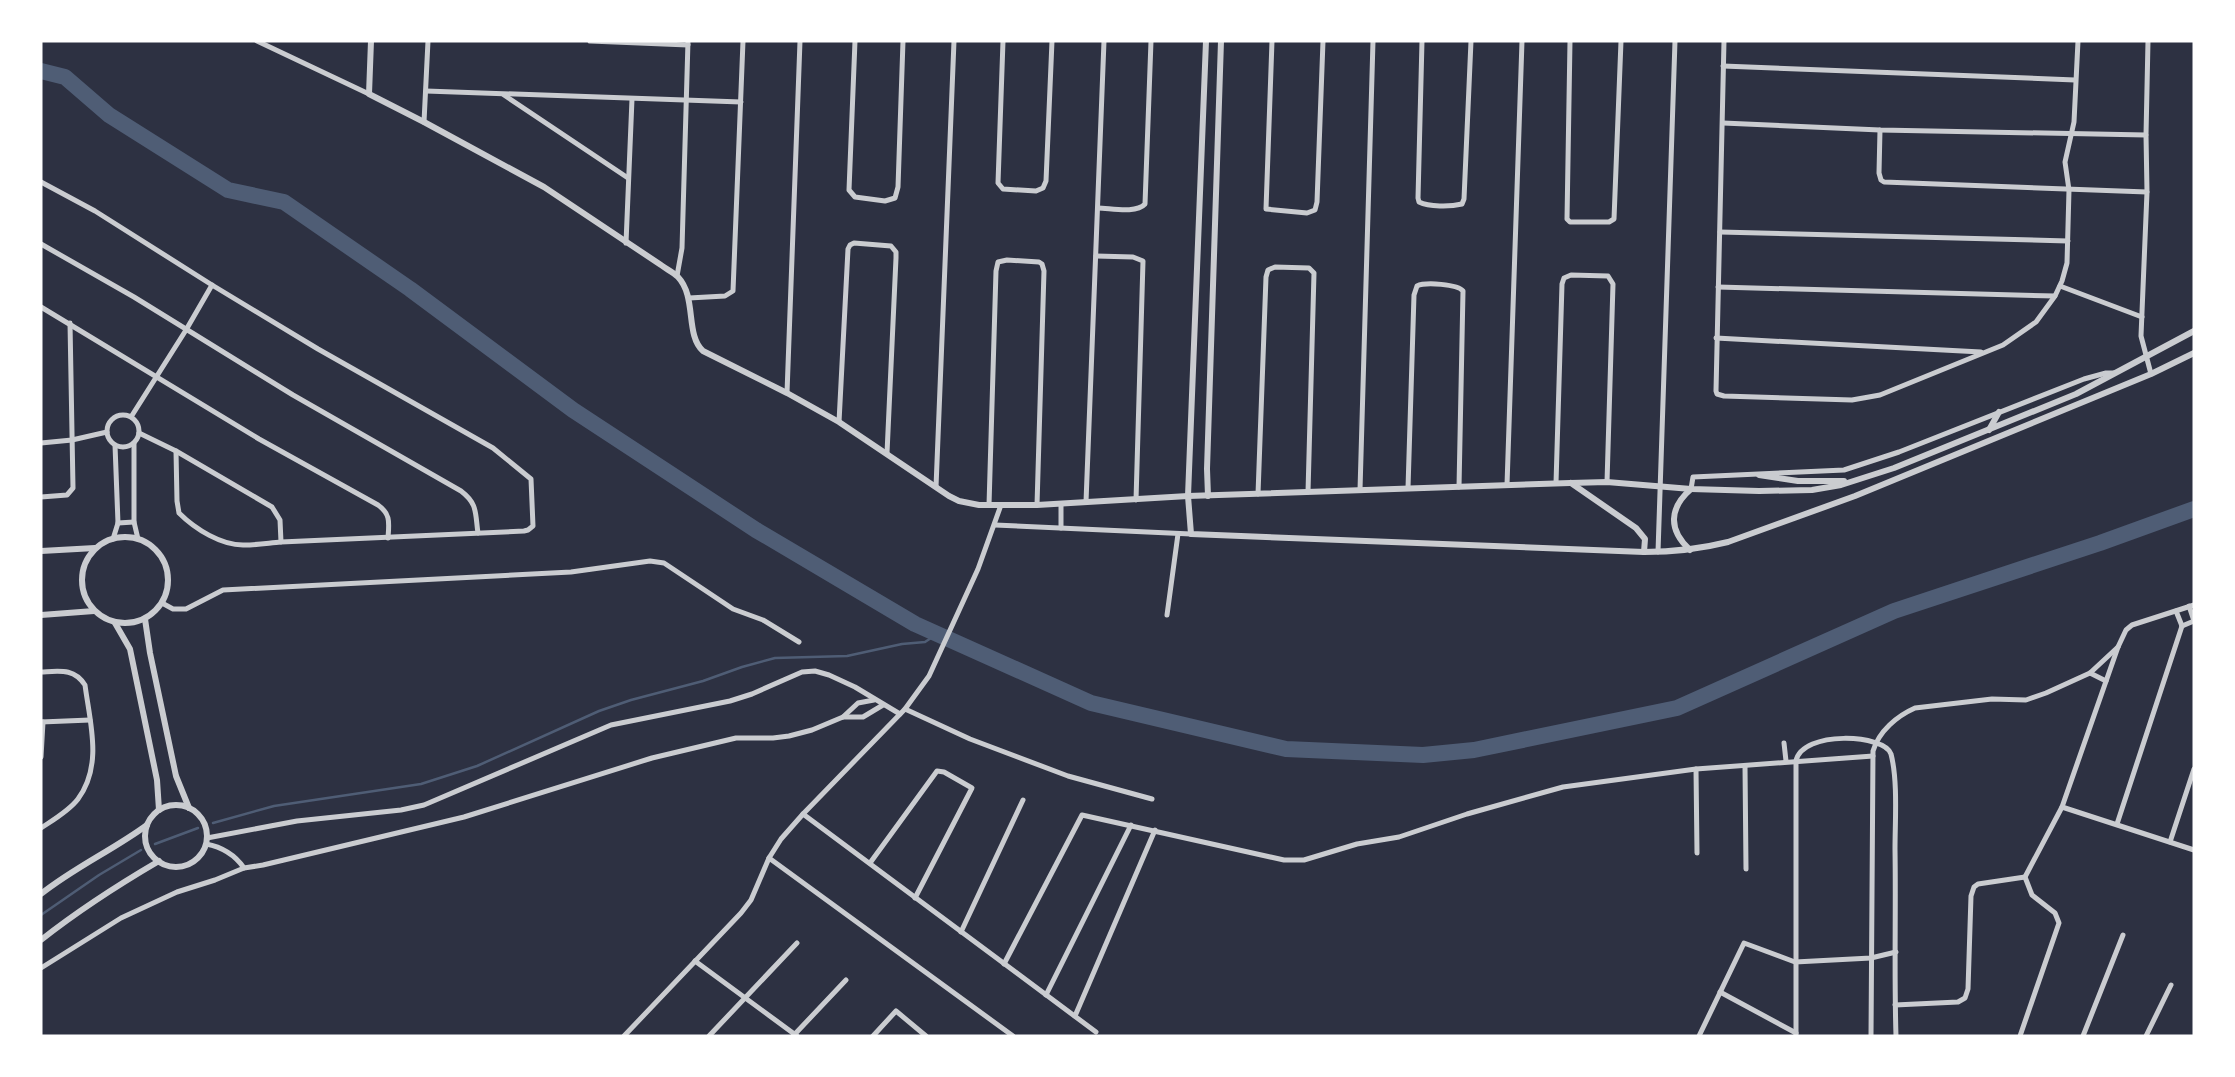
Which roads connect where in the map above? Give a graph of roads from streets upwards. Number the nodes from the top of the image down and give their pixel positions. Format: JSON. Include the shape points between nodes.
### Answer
{"nodes":[{"id":1,"x":257,"y":41,"type":"edge"},
{"id":2,"x":371,"y":41,"type":"edge"},
{"id":3,"x":428,"y":41,"type":"edge"},
{"id":4,"x":590,"y":41,"type":"edge"},
{"id":5,"x":743,"y":41,"type":"edge"},
{"id":6,"x":800,"y":41,"type":"edge"},
{"id":7,"x":855,"y":41,"type":"edge"},
{"id":8,"x":903,"y":41,"type":"edge"},
{"id":9,"x":954,"y":41,"type":"edge"},
{"id":10,"x":1003,"y":41,"type":"edge"},
{"id":11,"x":1052,"y":41,"type":"edge"},
{"id":12,"x":1104,"y":41,"type":"edge"},
{"id":13,"x":1151,"y":41,"type":"edge"},
{"id":14,"x":1206,"y":41,"type":"edge"},
{"id":15,"x":1221,"y":41,"type":"edge"},
{"id":16,"x":1272,"y":41,"type":"edge"},
{"id":17,"x":1323,"y":41,"type":"edge"},
{"id":18,"x":1373,"y":41,"type":"edge"},
{"id":19,"x":1422,"y":41,"type":"edge"},
{"id":20,"x":1471,"y":41,"type":"edge"},
{"id":21,"x":1522,"y":41,"type":"edge"},
{"id":22,"x":1570,"y":41,"type":"edge"},
{"id":23,"x":1622,"y":41,"type":"edge"},
{"id":24,"x":1675,"y":41,"type":"edge"},
{"id":25,"x":1724,"y":41,"type":"edge"},
{"id":26,"x":2078,"y":41,"type":"edge"},
{"id":27,"x":2148,"y":41,"type":"edge"},
{"id":28,"x":688,"y":43,"type":"edge"},
{"id":29,"x":1723,"y":66,"type":"junction"},
{"id":30,"x":2075,"y":80,"type":"junction"},
{"id":31,"x":426,"y":91,"type":"junction"},
{"id":32,"x":369,"y":94,"type":"junction"},
{"id":33,"x":503,"y":94,"type":"junction"},
{"id":34,"x":632,"y":99,"type":"junction"},
{"id":35,"x":686,"y":100,"type":"junction"},
{"id":36,"x":741,"y":102,"type":"junction"},
{"id":37,"x":424,"y":122,"type":"junction"},
{"id":38,"x":1723,"y":123,"type":"junction"},
{"id":39,"x":1880,"y":130,"type":"junction"},
{"id":40,"x":2071,"y":132,"type":"junction"},
{"id":41,"x":2146,"y":135,"type":"junction"},
{"id":42,"x":628,"y":178,"type":"junction"},
{"id":43,"x":41,"y":182,"type":"edge"},
{"id":44,"x":2069,"y":190,"type":"junction"},
{"id":45,"x":2148,"y":192,"type":"junction"},
{"id":46,"x":1098,"y":208,"type":"junction"},
{"id":47,"x":1720,"y":232,"type":"junction"},
{"id":48,"x":2068,"y":241,"type":"junction"},
{"id":49,"x":626,"y":243,"type":"junction"},
{"id":50,"x":41,"y":244,"type":"edge"},
{"id":51,"x":1096,"y":256,"type":"junction"},
{"id":52,"x":678,"y":276,"type":"junction"},
{"id":53,"x":212,"y":285,"type":"junction"},
{"id":54,"x":2060,"y":286,"type":"junction"},
{"id":55,"x":1718,"y":287,"type":"junction"},
{"id":56,"x":2055,"y":296,"type":"junction"},
{"id":57,"x":689,"y":298,"type":"junction"},
{"id":58,"x":41,"y":306,"type":"edge"},
{"id":59,"x":2142,"y":317,"type":"junction"},
{"id":60,"x":70,"y":323,"type":"junction"},
{"id":61,"x":186,"y":330,"type":"junction"},
{"id":62,"x":2194,"y":331,"type":"edge"},
{"id":63,"x":1716,"y":338,"type":"junction"},
{"id":64,"x":1984,"y":352,"type":"junction"},
{"id":65,"x":2194,"y":353,"type":"edge"},
{"id":66,"x":2147,"y":357,"type":"junction"},
{"id":67,"x":2114,"y":373,"type":"junction"},
{"id":68,"x":2151,"y":374,"type":"junction"},
{"id":69,"x":156,"y":377,"type":"junction"},
{"id":70,"x":787,"y":393,"type":"junction"},
{"id":71,"x":1999,"y":412,"type":"junction"},
{"id":72,"x":131,"y":417,"type":"junction"},
{"id":73,"x":839,"y":422,"type":"junction"},
{"id":74,"x":1989,"y":430,"type":"junction"},
{"id":75,"x":106,"y":432,"type":"junction"},
{"id":76,"x":139,"y":433,"type":"junction"},
{"id":77,"x":72,"y":440,"type":"junction"},
{"id":78,"x":41,"y":443,"type":"edge"},
{"id":79,"x":134,"y":443,"type":"junction"},
{"id":80,"x":115,"y":445,"type":"junction"},
{"id":81,"x":176,"y":451,"type":"junction"},
{"id":82,"x":887,"y":452,"type":"junction"},
{"id":83,"x":1759,"y":475,"type":"junction"},
{"id":84,"x":1856,"y":481,"type":"junction"},
{"id":85,"x":1570,"y":482,"type":"junction"},
{"id":86,"x":1607,"y":482,"type":"junction"},
{"id":87,"x":1556,"y":483,"type":"junction"},
{"id":88,"x":1507,"y":485,"type":"junction"},
{"id":89,"x":1658,"y":486,"type":"junction"},
{"id":90,"x":1459,"y":487,"type":"junction"},
{"id":91,"x":936,"y":488,"type":"junction"},
{"id":92,"x":1408,"y":488,"type":"junction"},
{"id":93,"x":1691,"y":489,"type":"junction"},
{"id":94,"x":1360,"y":490,"type":"junction"},
{"id":95,"x":1308,"y":492,"type":"junction"},
{"id":96,"x":1258,"y":494,"type":"junction"},
{"id":97,"x":1188,"y":496,"type":"junction"},
{"id":98,"x":1208,"y":496,"type":"junction"},
{"id":99,"x":41,"y":497,"type":"edge"},
{"id":100,"x":1136,"y":500,"type":"junction"},
{"id":101,"x":1086,"y":502,"type":"junction"},
{"id":102,"x":1061,"y":504,"type":"junction"},
{"id":103,"x":988,"y":505,"type":"junction"},
{"id":104,"x":1001,"y":505,"type":"junction"},
{"id":105,"x":1037,"y":505,"type":"junction"},
{"id":106,"x":134,"y":522,"type":"junction"},
{"id":107,"x":118,"y":523,"type":"junction"},
{"id":108,"x":995,"y":524,"type":"junction"},
{"id":109,"x":1061,"y":528,"type":"junction"},
{"id":110,"x":478,"y":533,"type":"junction"},
{"id":111,"x":1178,"y":534,"type":"junction"},
{"id":112,"x":1191,"y":534,"type":"junction"},
{"id":113,"x":388,"y":538,"type":"junction"},
{"id":114,"x":113,"y":539,"type":"junction"},
{"id":115,"x":138,"y":539,"type":"junction"},
{"id":116,"x":281,"y":542,"type":"junction"},
{"id":117,"x":95,"y":548,"type":"junction"},
{"id":118,"x":41,"y":550,"type":"edge"},
{"id":119,"x":1690,"y":550,"type":"junction"},
{"id":120,"x":1644,"y":552,"type":"junction"},
{"id":121,"x":1658,"y":552,"type":"junction"},
{"id":122,"x":162,"y":603,"type":"junction"},
{"id":123,"x":2192,"y":606,"type":"edge"},
{"id":124,"x":94,"y":611,"type":"junction"},
{"id":125,"x":2176,"y":611,"type":"junction"},
{"id":126,"x":41,"y":615,"type":"edge"},
{"id":127,"x":1168,"y":615,"type":"dead end"},
{"id":128,"x":145,"y":619,"type":"junction"},
{"id":129,"x":115,"y":623,"type":"junction"},
{"id":130,"x":2182,"y":626,"type":"junction"},
{"id":131,"x":800,"y":642,"type":"dead end"},
{"id":132,"x":2118,"y":647,"type":"junction"},
{"id":133,"x":41,"y":672,"type":"edge"},
{"id":134,"x":2090,"y":673,"type":"junction"},
{"id":135,"x":2106,"y":681,"type":"junction"},
{"id":136,"x":874,"y":700,"type":"junction"},
{"id":137,"x":884,"y":705,"type":"junction"},
{"id":138,"x":905,"y":709,"type":"junction"},
{"id":139,"x":900,"y":714,"type":"junction"},
{"id":140,"x":843,"y":717,"type":"junction"},
{"id":141,"x":90,"y":720,"type":"junction"},
{"id":142,"x":42,"y":722,"type":"edge"},
{"id":143,"x":1876,"y":742,"type":"junction"},
{"id":144,"x":1784,"y":743,"type":"dead end"},
{"id":145,"x":1873,"y":756,"type":"junction"},
{"id":146,"x":41,"y":757,"type":"edge"},
{"id":147,"x":1786,"y":761,"type":"junction"},
{"id":148,"x":1796,"y":761,"type":"junction"},
{"id":149,"x":1745,"y":766,"type":"junction"},
{"id":150,"x":1696,"y":769,"type":"junction"},
{"id":151,"x":2194,"y":769,"type":"edge"},
{"id":152,"x":1152,"y":799,"type":"dead end"},
{"id":153,"x":1023,"y":800,"type":"dead end"},
{"id":154,"x":2062,"y":807,"type":"junction"},
{"id":155,"x":189,"y":808,"type":"junction"},
{"id":156,"x":159,"y":810,"type":"junction"},
{"id":157,"x":803,"y":814,"type":"junction"},
{"id":158,"x":2117,"y":824,"type":"junction"},
{"id":159,"x":147,"y":825,"type":"junction"},
{"id":160,"x":1131,"y":825,"type":"junction"},
{"id":161,"x":41,"y":828,"type":"edge"},
{"id":162,"x":1155,"y":830,"type":"junction"},
{"id":163,"x":207,"y":841,"type":"junction"},
{"id":164,"x":2170,"y":842,"type":"junction"},
{"id":165,"x":2194,"y":850,"type":"edge"},
{"id":166,"x":1697,"y":853,"type":"dead end"},
{"id":167,"x":769,"y":858,"type":"junction"},
{"id":168,"x":159,"y":861,"type":"junction"},
{"id":169,"x":870,"y":863,"type":"junction"},
{"id":170,"x":244,"y":868,"type":"junction"},
{"id":171,"x":1746,"y":869,"type":"dead end"},
{"id":172,"x":2025,"y":877,"type":"junction"},
{"id":173,"x":41,"y":894,"type":"edge"},
{"id":174,"x":915,"y":898,"type":"junction"},
{"id":175,"x":961,"y":932,"type":"junction"},
{"id":176,"x":2123,"y":935,"type":"dead end"},
{"id":177,"x":41,"y":940,"type":"edge"},
{"id":178,"x":797,"y":942,"type":"dead end"},
{"id":179,"x":1896,"y":952,"type":"junction"},
{"id":180,"x":1871,"y":958,"type":"junction"},
{"id":181,"x":695,"y":961,"type":"junction"},
{"id":182,"x":1795,"y":962,"type":"junction"},
{"id":183,"x":1004,"y":964,"type":"junction"},
{"id":184,"x":41,"y":968,"type":"edge"},
{"id":185,"x":846,"y":980,"type":"dead end"},
{"id":186,"x":2171,"y":985,"type":"dead end"},
{"id":187,"x":1720,"y":992,"type":"junction"},
{"id":188,"x":1046,"y":995,"type":"junction"},
{"id":189,"x":744,"y":998,"type":"junction"},
{"id":190,"x":1895,"y":1005,"type":"junction"},
{"id":191,"x":1075,"y":1016,"type":"junction"},
{"id":192,"x":1096,"y":1032,"type":"dead end"},
{"id":193,"x":1796,"y":1034,"type":"edge"},
{"id":194,"x":795,"y":1035,"type":"edge"},
{"id":195,"x":624,"y":1036,"type":"edge"},
{"id":196,"x":708,"y":1036,"type":"edge"},
{"id":197,"x":873,"y":1036,"type":"edge"},
{"id":198,"x":926,"y":1036,"type":"edge"},
{"id":199,"x":1013,"y":1036,"type":"edge"},
{"id":200,"x":1699,"y":1036,"type":"edge"},
{"id":201,"x":1870,"y":1036,"type":"edge"},
{"id":202,"x":1896,"y":1036,"type":"edge"},
{"id":203,"x":2020,"y":1036,"type":"edge"},
{"id":204,"x":2083,"y":1036,"type":"edge"},
{"id":205,"x":2146,"y":1036,"type":"edge"}],
"edges":[{"from":1,"to":32,"type":"street"},
{"from":2,"to":32,"type":"street"},
{"from":3,"to":31,"type":"street"},
{"from":4,"to":28,"type":"street"},
{"from":5,"to":36,"type":"street"},
{"from":6,"to":70,"type":"street"},
{"from":7,"to":8,"type":"street","via":[[850,194],[885,201],[895,198],[898,187]]},
{"from":9,"to":91,"type":"street"},
{"from":10,"to":11,"type":"street","via":[[999,186],[1009,190],[1041,190],[1046,181]]},
{"from":12,"to":46,"type":"street"},
{"from":13,"to":46,"type":"street","via":[[1147,197],[1142,208]]},
{"from":14,"to":97,"type":"street"},
{"from":15,"to":98,"type":"street"},
{"from":16,"to":17,"type":"street","via":[[1266,209],[1307,213],[1315,210],[1316,206]]},
{"from":18,"to":94,"type":"street"},
{"from":19,"to":20,"type":"street","via":[[1419,202],[1455,206],[1462,204],[1464,198]]},
{"from":21,"to":88,"type":"street"},
{"from":22,"to":23,"type":"street","via":[[1567,220],[1612,222]]},
{"from":24,"to":89,"type":"street"},
{"from":25,"to":29,"type":"street"},
{"from":26,"to":30,"type":"street"},
{"from":27,"to":41,"type":"street"},
{"from":28,"to":35,"type":"street"},
{"from":29,"to":30,"type":"street"},
{"from":29,"to":38,"type":"street"},
{"from":30,"to":40,"type":"street"},
{"from":31,"to":33,"type":"street"},
{"from":31,"to":37,"type":"street"},
{"from":32,"to":37,"type":"street"},
{"from":33,"to":34,"type":"street"},
{"from":33,"to":42,"type":"street"},
{"from":34,"to":35,"type":"street"},
{"from":34,"to":42,"type":"street"},
{"from":35,"to":36,"type":"street"},
{"from":35,"to":52,"type":"street","via":[[682,248]]},
{"from":36,"to":57,"type":"street","via":[[734,286],[726,296]]},
{"from":37,"to":49,"type":"street","via":[[544,187]]},
{"from":38,"to":39,"type":"street"},
{"from":38,"to":47,"type":"street"},
{"from":39,"to":40,"type":"street"},
{"from":39,"to":44,"type":"street","via":[[1879,173],[1884,182]]},
{"from":40,"to":41,"type":"street"},
{"from":40,"to":44,"type":"street","via":[[2065,162]]},
{"from":41,"to":45,"type":"street"},
{"from":42,"to":49,"type":"street"},
{"from":43,"to":53,"type":"street","via":[[96,211]]},
{"from":44,"to":45,"type":"street"},
{"from":44,"to":48,"type":"street"},
{"from":45,"to":59,"type":"street"},
{"from":46,"to":51,"type":"street"},
{"from":47,"to":48,"type":"street"},
{"from":47,"to":55,"type":"street"},
{"from":48,"to":54,"type":"street"},
{"from":49,"to":52,"type":"street"},
{"from":50,"to":61,"type":"street"},
{"from":51,"to":100,"type":"street","via":[[1140,258],[1143,261]]},
{"from":51,"to":101,"type":"street"},
{"from":52,"to":57,"type":"street"},
{"from":53,"to":61,"type":"street"},
{"from":53,"to":110,"type":"street","via":[[493,448],[531,479],[533,526],[524,532]]},
{"from":54,"to":56,"type":"street"},
{"from":54,"to":59,"type":"street"},
{"from":55,"to":56,"type":"street"},
{"from":55,"to":63,"type":"street"},
{"from":56,"to":64,"type":"street","via":[[2040,317],[2021,334]]},
{"from":57,"to":70,"type":"street","via":[[698,347]]},
{"from":58,"to":60,"type":"street"},
{"from":59,"to":66,"type":"street","via":[[2142,342]]},
{"from":60,"to":69,"type":"street"},
{"from":60,"to":77,"type":"street"},
{"from":61,"to":69,"type":"street"},
{"from":61,"to":110,"type":"street","via":[[471,498]]},
{"from":62,"to":66,"type":"street"},
{"from":63,"to":64,"type":"street"},
{"from":63,"to":64,"type":"street","via":[[1716,391],[1724,396],[1852,400],[1880,395]]},
{"from":65,"to":68,"type":"street"},
{"from":66,"to":67,"type":"street"},
{"from":66,"to":68,"type":"street"},
{"from":67,"to":71,"type":"street","via":[[2084,379]]},
{"from":67,"to":74,"type":"street","via":[[2076,394]]},
{"from":68,"to":119,"type":"street","via":[[1855,496],[1728,542]]},
{"from":69,"to":72,"type":"street"},
{"from":69,"to":113,"type":"street","via":[[384,509],[389,518]]},
{"from":70,"to":73,"type":"street"},
{"from":71,"to":74,"type":"street"},
{"from":71,"to":83,"type":"street","via":[[1844,470]]},
{"from":72,"to":75,"type":"street","via":[[116,416]]},
{"from":72,"to":76,"type":"street","via":[[138,424]]},
{"from":73,"to":82,"type":"street"},
{"from":73,"to":82,"type":"street","via":[[847,254],[850,245],[859,243],[891,246],[896,258]]},
{"from":74,"to":84,"type":"street"},
{"from":75,"to":77,"type":"street"},
{"from":75,"to":80,"type":"street"},
{"from":76,"to":79,"type":"street"},
{"from":76,"to":81,"type":"street"},
{"from":77,"to":78,"type":"street"},
{"from":77,"to":99,"type":"street","via":[[71,492]]},
{"from":79,"to":80,"type":"street","via":[[125,447]]},
{"from":79,"to":106,"type":"street"},
{"from":80,"to":107,"type":"street"},
{"from":81,"to":116,"type":"street","via":[[272,507],[280,520]]},
{"from":81,"to":116,"type":"street","via":[[177,500],[179,513],[185,520],[232,544]]},
{"from":82,"to":91,"type":"street"},
{"from":83,"to":84,"type":"street","via":[[1798,481]]},
{"from":83,"to":93,"type":"street","via":[[1692,477]]},
{"from":84,"to":93,"type":"street","via":[[1812,490]]},
{"from":85,"to":86,"type":"street"},
{"from":85,"to":87,"type":"street"},
{"from":85,"to":120,"type":"street","via":[[1636,528],[1645,540]]},
{"from":86,"to":87,"type":"street","via":[[1613,284],[1611,278],[1605,276],[1572,275],[1563,280]]},
{"from":86,"to":89,"type":"street"},
{"from":87,"to":88,"type":"street"},
{"from":88,"to":90,"type":"street"},
{"from":89,"to":93,"type":"street"},
{"from":89,"to":121,"type":"street"},
{"from":90,"to":92,"type":"street"},
{"from":90,"to":92,"type":"street","via":[[1464,295],[1459,287],[1424,284],[1417,286],[1414,295]]},
{"from":91,"to":103,"type":"street","via":[[959,501]]},
{"from":92,"to":94,"type":"street"},
{"from":93,"to":119,"type":"street","via":[[1680,501],[1674,518],[1677,536]]},
{"from":94,"to":95,"type":"street"},
{"from":95,"to":96,"type":"street"},
{"from":95,"to":96,"type":"street","via":[[1314,273],[1309,268],[1275,267],[1268,270],[1266,277]]},
{"from":96,"to":98,"type":"street"},
{"from":97,"to":98,"type":"street"},
{"from":97,"to":100,"type":"street"},
{"from":97,"to":112,"type":"street"},
{"from":100,"to":101,"type":"street"},
{"from":101,"to":102,"type":"street"},
{"from":102,"to":105,"type":"street"},
{"from":102,"to":109,"type":"street"},
{"from":103,"to":104,"type":"street"},
{"from":103,"to":105,"type":"street","via":[[996,271],[998,262],[1007,260],[1039,262],[1044,271]]},
{"from":104,"to":105,"type":"street"},
{"from":104,"to":108,"type":"street"},
{"from":106,"to":107,"type":"street"},
{"from":106,"to":115,"type":"street"},
{"from":107,"to":114,"type":"street"},
{"from":108,"to":109,"type":"street"},
{"from":108,"to":138,"type":"street","via":[[934,667]]},
{"from":109,"to":111,"type":"street"},
{"from":110,"to":113,"type":"street"},
{"from":111,"to":112,"type":"street"},
{"from":111,"to":127,"type":"street"},
{"from":112,"to":120,"type":"street"},
{"from":113,"to":116,"type":"street"},
{"from":114,"to":115,"type":"street"},
{"from":114,"to":117,"type":"street"},
{"from":115,"to":122,"type":"street","via":[[158,552],[166,565],[168,588]]},
{"from":117,"to":118,"type":"street"},
{"from":117,"to":124,"type":"street","via":[[84,566],[81,582],[85,598]]},
{"from":119,"to":121,"type":"street"},
{"from":120,"to":121,"type":"street"},
{"from":122,"to":128,"type":"street"},
{"from":122,"to":131,"type":"street","via":[[178,610],[223,590],[571,572],[650,561],[664,563],[733,609],[763,620]]},
{"from":123,"to":125,"type":"street"},
{"from":123,"to":130,"type":"street","via":[[2194,621]]},
{"from":124,"to":126,"type":"street"},
{"from":124,"to":129,"type":"street"},
{"from":125,"to":130,"type":"street"},
{"from":125,"to":132,"type":"street","via":[[2132,625]]},
{"from":128,"to":129,"type":"street"},
{"from":128,"to":155,"type":"street","via":[[176,776]]},
{"from":129,"to":156,"type":"street","via":[[130,649],[157,780]]},
{"from":130,"to":158,"type":"street"},
{"from":132,"to":134,"type":"street"},
{"from":132,"to":135,"type":"street"},
{"from":133,"to":141,"type":"street","via":[[71,672],[80,677],[85,685]]},
{"from":134,"to":135,"type":"street"},
{"from":134,"to":143,"type":"street","via":[[2026,700],[1992,699],[1916,708],[1895,720]]},
{"from":135,"to":154,"type":"street"},
{"from":136,"to":137,"type":"street"},
{"from":136,"to":140,"type":"street","via":[[858,703]]},
{"from":136,"to":163,"type":"street","via":[[829,675],[802,672],[730,701],[611,725],[424,805],[298,820]]},
{"from":137,"to":139,"type":"street"},
{"from":137,"to":140,"type":"street","via":[[863,717]]},
{"from":138,"to":139,"type":"street"},
{"from":138,"to":152,"type":"street","via":[[970,739],[1068,776]]},
{"from":139,"to":157,"type":"street"},
{"from":140,"to":170,"type":"street","via":[[789,736],[736,738],[694,747],[464,817]]},
{"from":141,"to":142,"type":"street"},
{"from":141,"to":161,"type":"street","via":[[93,757],[84,788],[77,800]]},
{"from":142,"to":146,"type":"street"},
{"from":143,"to":145,"type":"street"},
{"from":143,"to":148,"type":"street","via":[[1838,739],[1816,742],[1801,750]]},
{"from":143,"to":179,"type":"street","via":[[1890,753],[1893,774]]},
{"from":144,"to":147,"type":"street"},
{"from":145,"to":148,"type":"street"},
{"from":145,"to":180,"type":"street"},
{"from":147,"to":148,"type":"street"},
{"from":147,"to":149,"type":"street"},
{"from":148,"to":182,"type":"street"},
{"from":149,"to":150,"type":"street"},
{"from":149,"to":171,"type":"street"},
{"from":150,"to":162,"type":"street","via":[[1563,787],[1399,837],[1357,844],[1304,860],[1284,860]]},
{"from":150,"to":166,"type":"street"},
{"from":151,"to":164,"type":"street"},
{"from":153,"to":175,"type":"street"},
{"from":154,"to":158,"type":"street"},
{"from":154,"to":172,"type":"street"},
{"from":155,"to":156,"type":"street","via":[[177,805]]},
{"from":155,"to":163,"type":"street","via":[[203,820]]},
{"from":156,"to":159,"type":"street"},
{"from":157,"to":167,"type":"street","via":[[781,838]]},
{"from":157,"to":169,"type":"street"},
{"from":158,"to":164,"type":"street"},
{"from":159,"to":168,"type":"street","via":[[147,845]]},
{"from":159,"to":173,"type":"street","via":[[127,840],[64,875]]},
{"from":160,"to":162,"type":"street"},
{"from":160,"to":183,"type":"street","via":[[1082,815]]},
{"from":160,"to":188,"type":"street"},
{"from":162,"to":191,"type":"street"},
{"from":163,"to":168,"type":"street","via":[[196,859],[185,865],[172,866]]},
{"from":163,"to":170,"type":"street","via":[[239,860]]},
{"from":164,"to":165,"type":"street"},
{"from":167,"to":181,"type":"street","via":[[751,900]]},
{"from":167,"to":199,"type":"street"},
{"from":168,"to":177,"type":"street","via":[[74,914]]},
{"from":169,"to":174,"type":"street"},
{"from":169,"to":174,"type":"street","via":[[937,771],[972,788]]},
{"from":170,"to":184,"type":"street","via":[[177,892],[121,918]]},
{"from":172,"to":190,"type":"street","via":[[1974,887],[1966,998],[1958,1002]]},
{"from":172,"to":203,"type":"street","via":[[2032,895],[2055,913],[2059,923]]},
{"from":174,"to":175,"type":"street"},
{"from":175,"to":183,"type":"street"},
{"from":176,"to":204,"type":"street"},
{"from":178,"to":189,"type":"street"},
{"from":179,"to":180,"type":"street"},
{"from":179,"to":190,"type":"street"},
{"from":180,"to":182,"type":"street"},
{"from":180,"to":201,"type":"street"},
{"from":181,"to":189,"type":"street"},
{"from":181,"to":195,"type":"street"},
{"from":182,"to":187,"type":"street","via":[[1744,943]]},
{"from":182,"to":193,"type":"street"},
{"from":183,"to":188,"type":"street"},
{"from":185,"to":194,"type":"street"},
{"from":186,"to":205,"type":"street"},
{"from":187,"to":193,"type":"street"},
{"from":187,"to":200,"type":"street"},
{"from":188,"to":191,"type":"street"},
{"from":189,"to":194,"type":"street"},
{"from":189,"to":196,"type":"street"},
{"from":190,"to":202,"type":"street"},
{"from":191,"to":192,"type":"street"},
{"from":197,"to":198,"type":"street","via":[[896,1011]]}]}
